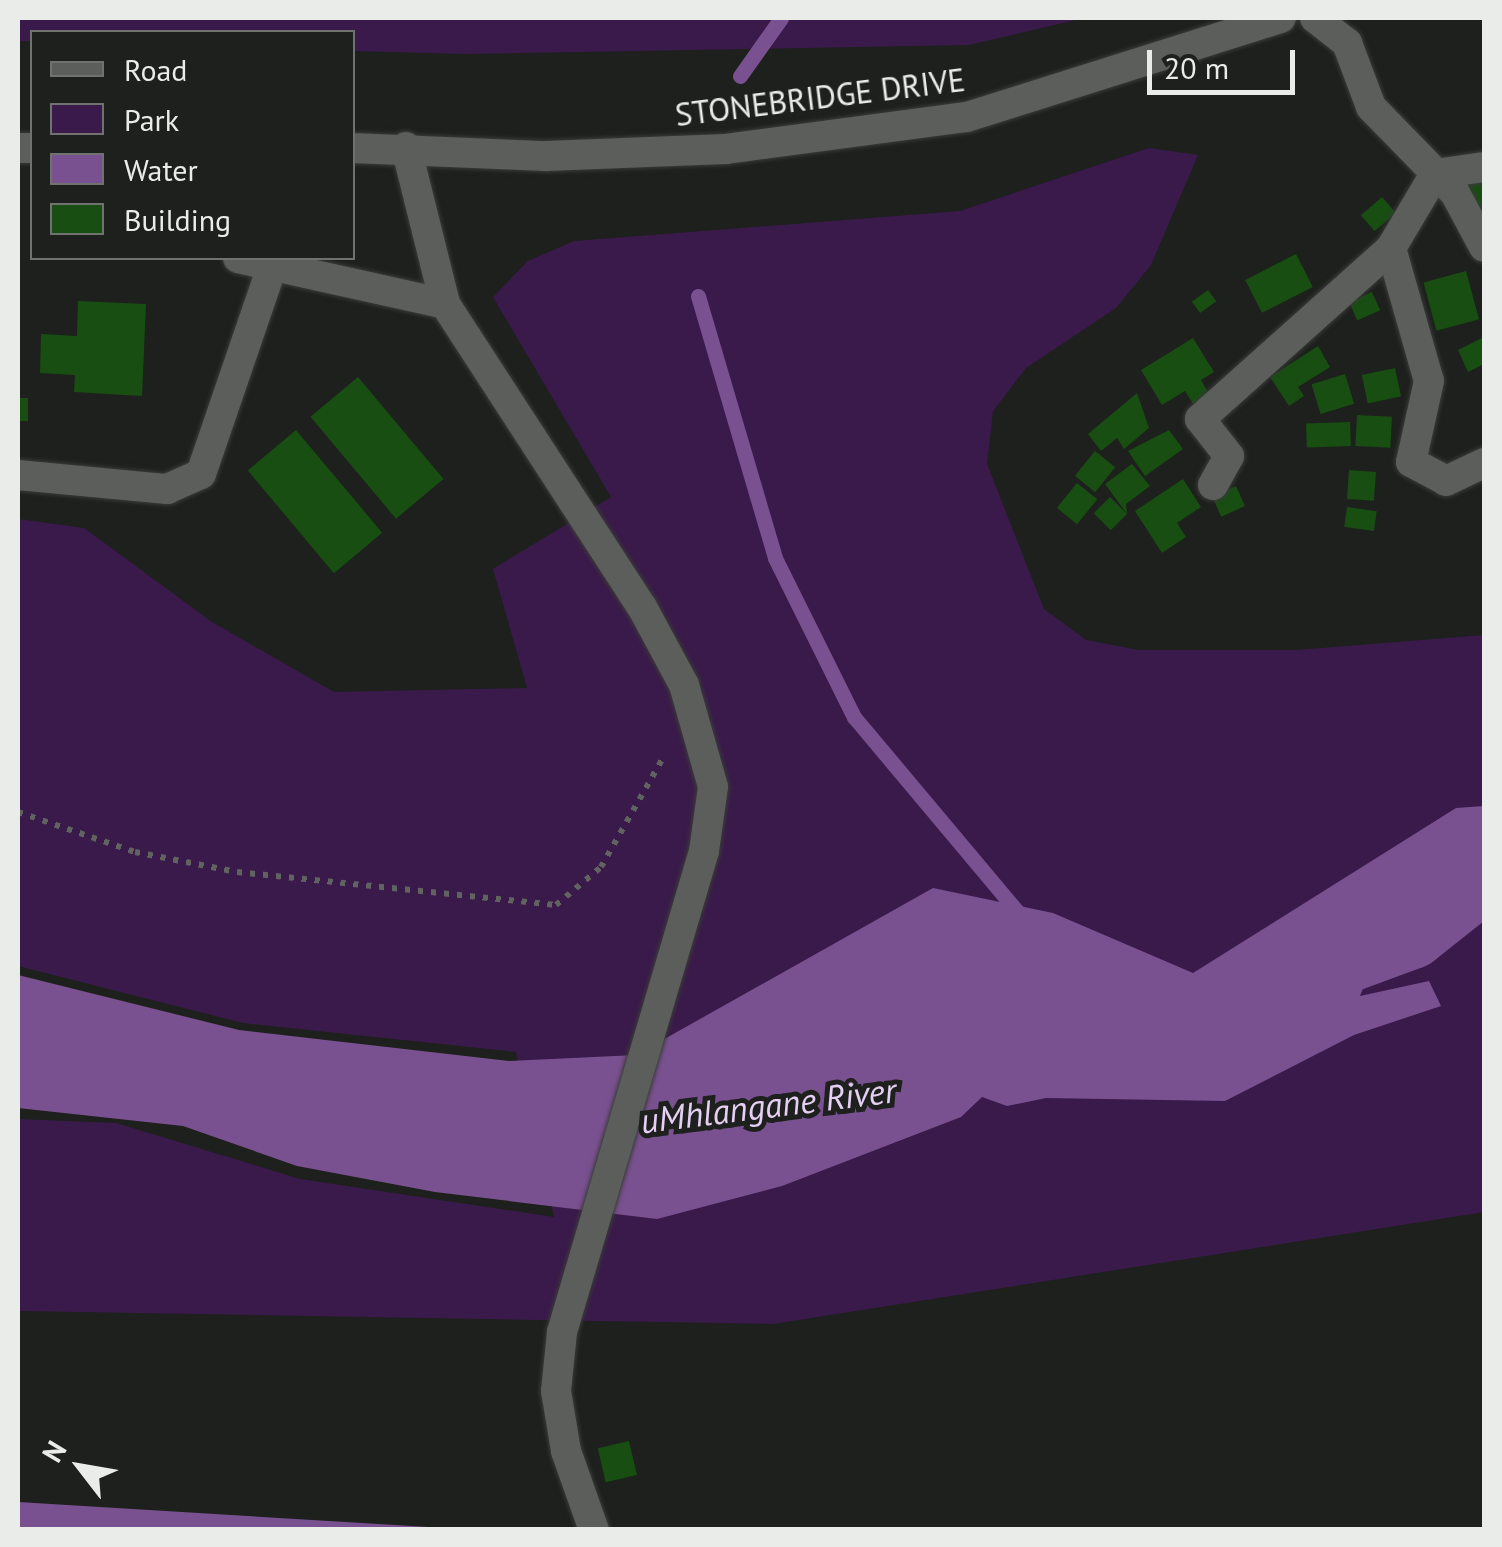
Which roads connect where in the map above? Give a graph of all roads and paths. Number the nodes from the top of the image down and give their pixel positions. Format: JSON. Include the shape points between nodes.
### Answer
{"nodes":[{"id":1,"x":1280,"y":18,"type":"edge"},
{"id":2,"x":1316,"y":18,"type":"edge"},
{"id":3,"x":355,"y":148,"type":"edge"},
{"id":4,"x":406,"y":148,"type":"junction"},
{"id":5,"x":1484,"y":167,"type":"edge"},
{"id":6,"x":1436,"y":174,"type":"junction"},
{"id":7,"x":1484,"y":247,"type":"edge"},
{"id":8,"x":1391,"y":248,"type":"junction"},
{"id":9,"x":244,"y":260,"type":"edge"},
{"id":10,"x":272,"y":269,"type":"junction"},
{"id":11,"x":445,"y":304,"type":"junction"},
{"id":12,"x":1484,"y":463,"type":"edge"},
{"id":13,"x":18,"y":476,"type":"edge"},
{"id":14,"x":1213,"y":485,"type":"dead end"},
{"id":15,"x":693,"y":711,"type":"junction"},
{"id":16,"x":18,"y":812,"type":"edge"},
{"id":17,"x":594,"y":1530,"type":"edge"}],
"edges":[{"from":1,"to":4,"type":"street","name":"STONEBRIDGE DRIVE","via":[[967,117],[726,149],[546,156]]},
{"from":2,"to":6,"type":"street","via":[[1347,43],[1371,107]]},
{"from":3,"to":4,"type":"street","name":"STONEBRIDGE DRIVE"},
{"from":4,"to":11,"type":"street"},
{"from":5,"to":6,"type":"street"},
{"from":6,"to":7,"type":"street"},
{"from":6,"to":8,"type":"street"},
{"from":8,"to":12,"type":"street","via":[[1429,381],[1411,462],[1446,481]]},
{"from":8,"to":14,"type":"street","via":[[1200,419],[1229,456]]},
{"from":9,"to":10,"type":"street"},
{"from":10,"to":11,"type":"street"},
{"from":10,"to":13,"type":"street","via":[[201,474],[167,490]]},
{"from":11,"to":15,"type":"street","via":[[642,608]]},
{"from":15,"to":16,"type":"path","via":[[601,867],[556,905],[237,872],[135,852]]},
{"from":15,"to":17,"type":"street","via":[[713,787],[704,851],[579,1264],[556,1391],[576,1489]]}]}
